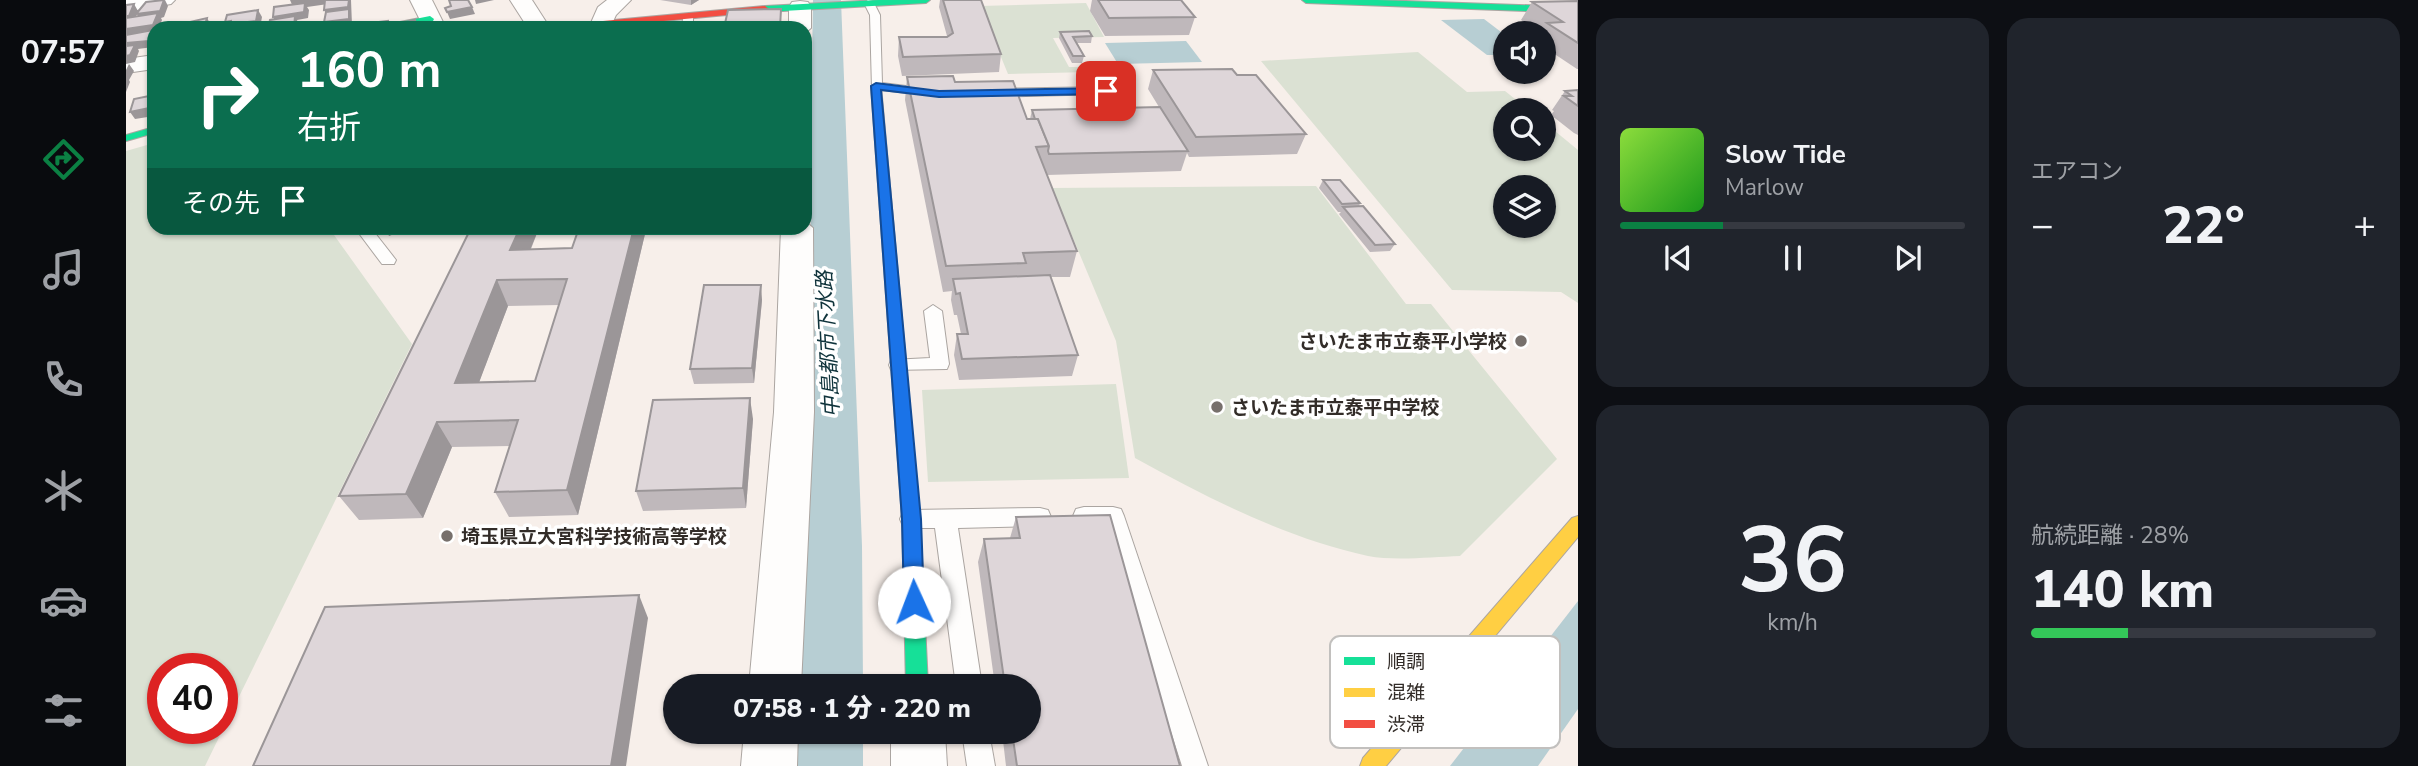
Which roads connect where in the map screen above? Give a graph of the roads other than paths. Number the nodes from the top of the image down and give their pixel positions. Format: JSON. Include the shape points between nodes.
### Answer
{"nodes":[{"id":1,"x":164,"y":0,"type":"edge"},
{"id":2,"x":521,"y":0,"type":"edge"},
{"id":3,"x":620,"y":0,"type":"edge"},
{"id":4,"x":926,"y":0,"type":"edge"},
{"id":5,"x":1307,"y":0,"type":"edge"},
{"id":6,"x":1372,"y":1,"type":"edge"},
{"id":7,"x":863,"y":2,"type":"edge"},
{"id":8,"x":126,"y":5,"type":"edge"},
{"id":9,"x":806,"y":9,"type":"edge"},
{"id":10,"x":1578,"y":10,"type":"edge"},
{"id":11,"x":429,"y":16,"type":"edge"},
{"id":12,"x":406,"y":21,"type":"edge"},
{"id":13,"x":534,"y":21,"type":"edge"},
{"id":14,"x":603,"y":21,"type":"edge"},
{"id":15,"x":696,"y":21,"type":"edge"},
{"id":16,"x":147,"y":63,"type":"edge"},
{"id":17,"x":126,"y":66,"type":"edge"},
{"id":18,"x":876,"y":86,"type":"junction"},
{"id":19,"x":1106,"y":91,"type":"dead end"},
{"id":20,"x":981,"y":93,"type":"edge"},
{"id":21,"x":939,"y":94,"type":"edge"},
{"id":22,"x":147,"y":132,"type":"edge"},
{"id":23,"x":126,"y":138,"type":"edge"},
{"id":24,"x":368,"y":235,"type":"edge"},
{"id":25,"x":797,"y":235,"type":"edge"},
{"id":26,"x":388,"y":260,"type":"dead end"},
{"id":27,"x":933,"y":311,"type":"dead end"},
{"id":28,"x":898,"y":365,"type":"junction"},
{"id":29,"x":945,"y":518,"type":"junction"},
{"id":30,"x":911,"y":519,"type":"junction"},
{"id":31,"x":1578,"y":524,"type":"edge"},
{"id":32,"x":1482,"y":636,"type":"edge"},
{"id":33,"x":776,"y":674,"type":"edge"},
{"id":34,"x":917,"y":674,"type":"edge"},
{"id":35,"x":967,"y":674,"type":"edge"},
{"id":36,"x":771,"y":744,"type":"edge"},
{"id":37,"x":918,"y":744,"type":"edge"},
{"id":38,"x":978,"y":744,"type":"edge"},
{"id":39,"x":1386,"y":748,"type":"edge"},
{"id":40,"x":1195,"y":764,"type":"edge"},
{"id":41,"x":769,"y":766,"type":"edge"},
{"id":42,"x":919,"y":766,"type":"edge"},
{"id":43,"x":981,"y":766,"type":"edge"},
{"id":44,"x":1371,"y":766,"type":"edge"}],
"edges":[{"from":1,"to":8,"type":"street"},
{"from":2,"to":13,"type":"street"},
{"from":3,"to":14,"type":"street"},
{"from":4,"to":7,"type":"street"},
{"from":5,"to":6,"type":"street"},
{"from":6,"to":10,"type":"street"},
{"from":7,"to":9,"type":"street"},
{"from":7,"to":18,"type":"lane","via":[[874,15]]},
{"from":9,"to":15,"type":"street"},
{"from":11,"to":12,"type":"street"},
{"from":16,"to":17,"type":"street"},
{"from":18,"to":21,"type":"lane"},
{"from":18,"to":28,"type":"street"},
{"from":19,"to":20,"type":"lane"},
{"from":22,"to":23,"type":"street"},
{"from":24,"to":26,"type":"lane"},
{"from":25,"to":33,"type":"street","via":[[794,412]]},
{"from":27,"to":28,"type":"lane","via":[[940,364]]},
{"from":28,"to":30,"type":"street"},
{"from":29,"to":30,"type":"lane"},
{"from":29,"to":35,"type":"lane"},
{"from":29,"to":40,"type":"lane","via":[[1113,516]]},
{"from":30,"to":34,"type":"street"},
{"from":31,"to":32,"type":"street"},
{"from":36,"to":41,"type":"street"},
{"from":37,"to":42,"type":"street"},
{"from":38,"to":43,"type":"lane"},
{"from":39,"to":44,"type":"street"}]}
